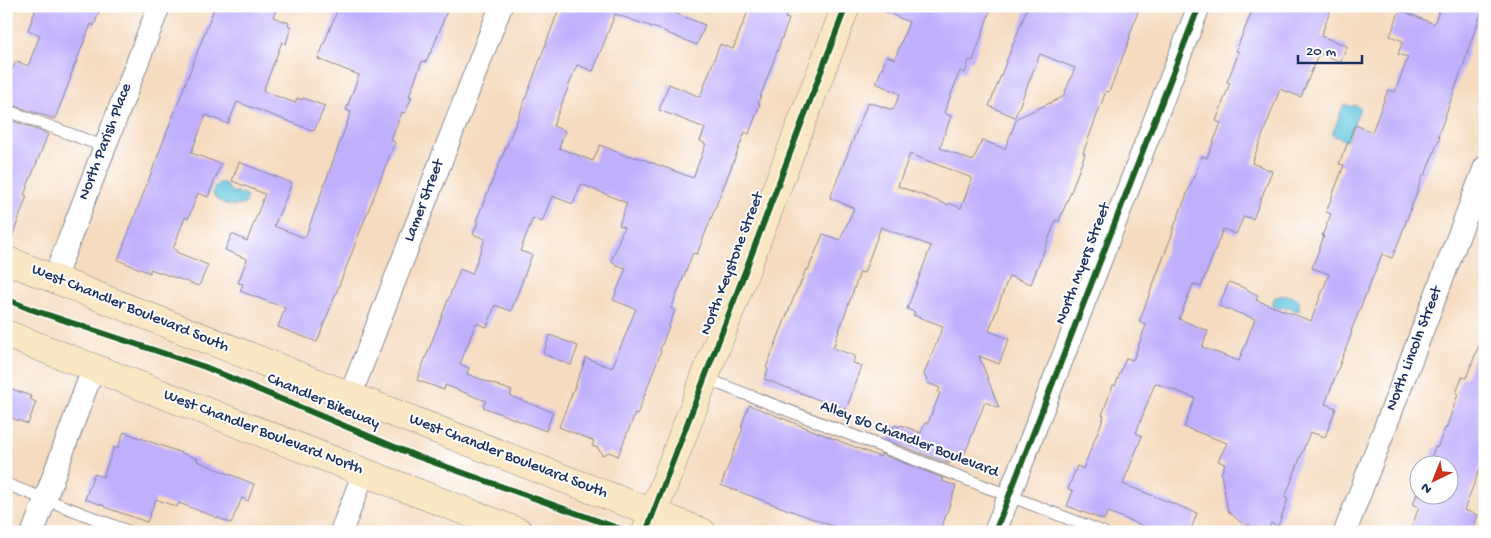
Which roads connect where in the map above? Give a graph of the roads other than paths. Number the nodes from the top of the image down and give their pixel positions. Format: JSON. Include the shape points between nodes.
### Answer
{"nodes":[{"id":1,"x":159,"y":6,"type":"edge"},
{"id":2,"x":501,"y":6,"type":"edge"},
{"id":3,"x":846,"y":6,"type":"edge"},
{"id":4,"x":1198,"y":6,"type":"edge"},
{"id":5,"x":6,"y":110,"type":"edge"},
{"id":6,"x":105,"y":147,"type":"junction"},
{"id":7,"x":1485,"y":167,"type":"edge"},
{"id":8,"x":6,"y":260,"type":"edge"},
{"id":9,"x":54,"y":278,"type":"junction"},
{"id":10,"x":6,"y":334,"type":"edge"},
{"id":11,"x":93,"y":369,"type":"junction"},
{"id":12,"x":704,"y":378,"type":"junction"},
{"id":13,"x":350,"y":396,"type":"junction"},
{"id":14,"x":364,"y":472,"type":"junction"},
{"id":15,"x":6,"y":484,"type":"edge"},
{"id":16,"x":1009,"y":496,"type":"junction"},
{"id":17,"x":45,"y":499,"type":"junction"},
{"id":18,"x":650,"y":523,"type":"edge"},
{"id":19,"x":33,"y":532,"type":"edge"},
{"id":20,"x":130,"y":532,"type":"edge"},
{"id":21,"x":341,"y":532,"type":"edge"},
{"id":22,"x":519,"y":532,"type":"edge"},
{"id":23,"x":702,"y":532,"type":"edge"},
{"id":24,"x":995,"y":532,"type":"edge"},
{"id":25,"x":1102,"y":532,"type":"edge"},
{"id":26,"x":1345,"y":532,"type":"edge"}],
"edges":[{"from":1,"to":6,"type":"street","name":"North Parish Place"},
{"from":2,"to":13,"type":"street","name":"Lamer Street"},
{"from":3,"to":12,"type":"main road","name":"North Keystone Street"},
{"from":4,"to":16,"type":"street","name":"North Myers Street"},
{"from":5,"to":6,"type":"lane"},
{"from":6,"to":9,"type":"street","name":"North Parish Place"},
{"from":7,"to":26,"type":"street","name":"North Lincoln Street"},
{"from":8,"to":9,"type":"main road","name":"West Chandler Boulevard South"},
{"from":9,"to":13,"type":"main road","name":"West Chandler Boulevard South"},
{"from":10,"to":11,"type":"main road","name":"West Chandler Boulevard North"},
{"from":11,"to":14,"type":"main road","name":"West Chandler Boulevard North"},
{"from":11,"to":17,"type":"street"},
{"from":12,"to":16,"type":"lane","name":"Alley s/o Chandler Boulevard"},
{"from":12,"to":18,"type":"main road","name":"North Keystone Street"},
{"from":13,"to":18,"type":"main road","name":"West Chandler Boulevard South"},
{"from":14,"to":21,"type":"street"},
{"from":14,"to":22,"type":"main road","name":"West Chandler Boulevard North"},
{"from":15,"to":17,"type":"lane"},
{"from":16,"to":24,"type":"street","name":"North Myers Street"},
{"from":16,"to":25,"type":"lane","name":"Alley s/o Chandler Boulevard"},
{"from":17,"to":19,"type":"street"},
{"from":17,"to":20,"type":"lane"},
{"from":18,"to":23,"type":"main road","name":"West Chandler Boulevard South"}]}
